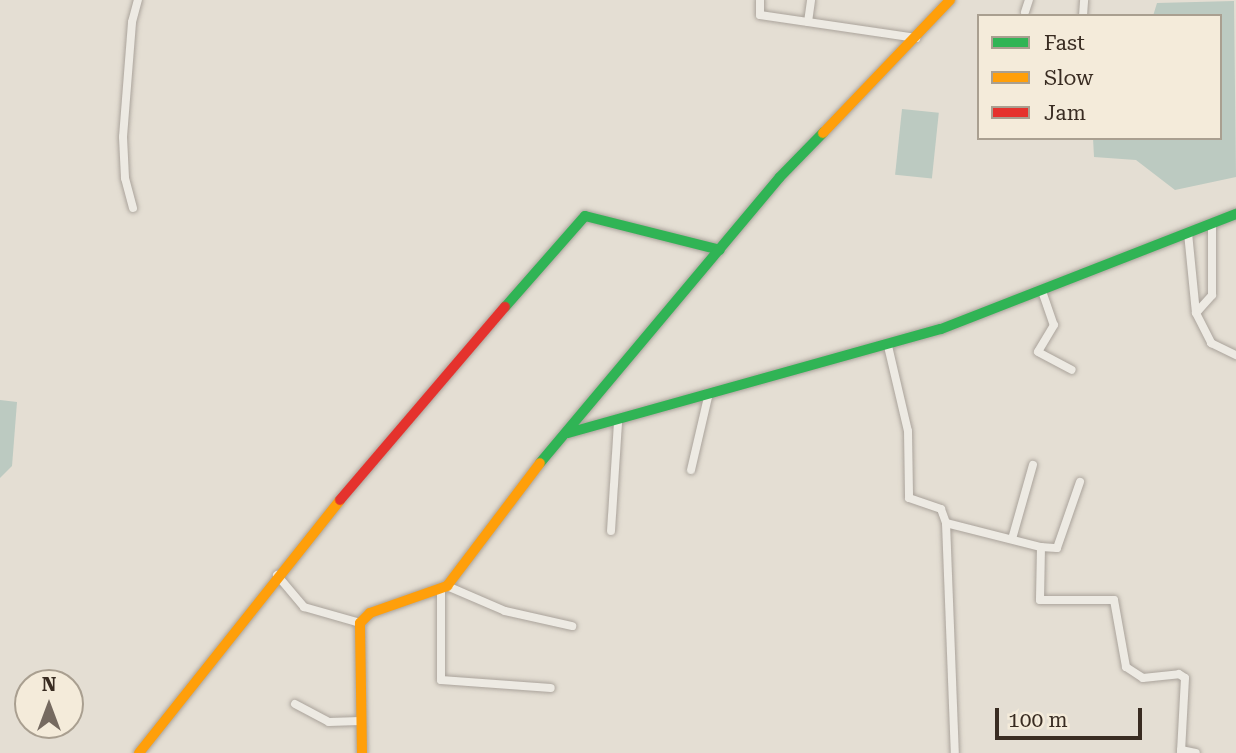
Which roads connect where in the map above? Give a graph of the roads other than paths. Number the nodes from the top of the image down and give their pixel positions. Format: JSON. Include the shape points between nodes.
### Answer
{"nodes":[{"id":1,"x":138,"y":0,"type":"edge"},
{"id":2,"x":760,"y":0,"type":"edge"},
{"id":3,"x":811,"y":0,"type":"edge"},
{"id":4,"x":950,"y":0,"type":"edge"},
{"id":5,"x":1029,"y":0,"type":"edge"},
{"id":6,"x":1025,"y":12,"type":"dead end"},
{"id":7,"x":808,"y":22,"type":"junction"},
{"id":8,"x":916,"y":38,"type":"junction"},
{"id":9,"x":133,"y":208,"type":"dead end"},
{"id":10,"x":1236,"y":214,"type":"edge"},
{"id":11,"x":1212,"y":224,"type":"junction"},
{"id":12,"x":1188,"y":233,"type":"junction"},
{"id":13,"x":720,"y":250,"type":"junction"},
{"id":14,"x":1042,"y":290,"type":"junction"},
{"id":15,"x":1196,"y":313,"type":"junction"},
{"id":16,"x":888,"y":346,"type":"junction"},
{"id":17,"x":1236,"y":355,"type":"edge"},
{"id":18,"x":1072,"y":370,"type":"dead end"},
{"id":19,"x":708,"y":397,"type":"junction"},
{"id":20,"x":618,"y":422,"type":"junction"},
{"id":21,"x":568,"y":433,"type":"junction"},
{"id":22,"x":1033,"y":465,"type":"dead end"},
{"id":23,"x":691,"y":470,"type":"dead end"},
{"id":24,"x":1080,"y":482,"type":"dead end"},
{"id":25,"x":946,"y":523,"type":"junction"},
{"id":26,"x":611,"y":531,"type":"dead end"},
{"id":27,"x":1012,"y":539,"type":"junction"},
{"id":28,"x":1041,"y":548,"type":"junction"},
{"id":29,"x":276,"y":575,"type":"junction"},
{"id":30,"x":444,"y":588,"type":"junction"},
{"id":31,"x":360,"y":623,"type":"junction"},
{"id":32,"x":572,"y":626,"type":"dead end"},
{"id":33,"x":551,"y":688,"type":"dead end"},
{"id":34,"x":295,"y":704,"type":"dead end"},
{"id":35,"x":360,"y":722,"type":"junction"},
{"id":36,"x":1181,"y":752,"type":"edge"},
{"id":37,"x":139,"y":753,"type":"edge"},
{"id":38,"x":362,"y":753,"type":"edge"},
{"id":39,"x":955,"y":753,"type":"edge"},
{"id":40,"x":1196,"y":753,"type":"edge"}],
"edges":[{"from":1,"to":9,"type":"street","via":[[123,128],[125,178]]},
{"from":2,"to":7,"type":"street","via":[[760,15]]},
{"from":3,"to":7,"type":"street"},
{"from":4,"to":8,"type":"street"},
{"from":5,"to":6,"type":"street"},
{"from":7,"to":8,"type":"street"},
{"from":8,"to":13,"type":"street","via":[[780,177]]},
{"from":10,"to":11,"type":"street"},
{"from":11,"to":12,"type":"street"},
{"from":11,"to":15,"type":"street","via":[[1212,295]]},
{"from":12,"to":14,"type":"street"},
{"from":12,"to":15,"type":"street"},
{"from":13,"to":21,"type":"street"},
{"from":13,"to":29,"type":"street","via":[[585,216]]},
{"from":14,"to":16,"type":"street"},
{"from":14,"to":18,"type":"street","via":[[1054,325],[1038,352]]},
{"from":15,"to":17,"type":"street","via":[[1211,343]]},
{"from":16,"to":19,"type":"street"},
{"from":16,"to":25,"type":"street","via":[[908,431],[909,498],[941,509]]},
{"from":19,"to":20,"type":"street"},
{"from":19,"to":23,"type":"street"},
{"from":20,"to":21,"type":"street"},
{"from":20,"to":26,"type":"street"},
{"from":21,"to":30,"type":"street","via":[[523,482]]},
{"from":22,"to":27,"type":"street"},
{"from":24,"to":28,"type":"street","via":[[1057,548]]},
{"from":25,"to":27,"type":"street"},
{"from":25,"to":39,"type":"street"},
{"from":27,"to":28,"type":"street"},
{"from":28,"to":36,"type":"street","via":[[1040,600],[1112,598],[1126,667],[1143,677],[1184,677]]},
{"from":29,"to":31,"type":"street","via":[[304,607]]},
{"from":29,"to":37,"type":"street"},
{"from":30,"to":31,"type":"street","via":[[370,613]]},
{"from":30,"to":32,"type":"street","via":[[505,611]]},
{"from":30,"to":33,"type":"street","via":[[441,680]]},
{"from":31,"to":35,"type":"street"},
{"from":34,"to":35,"type":"street","via":[[330,722]]},
{"from":35,"to":38,"type":"street"},
{"from":36,"to":40,"type":"street"}]}
